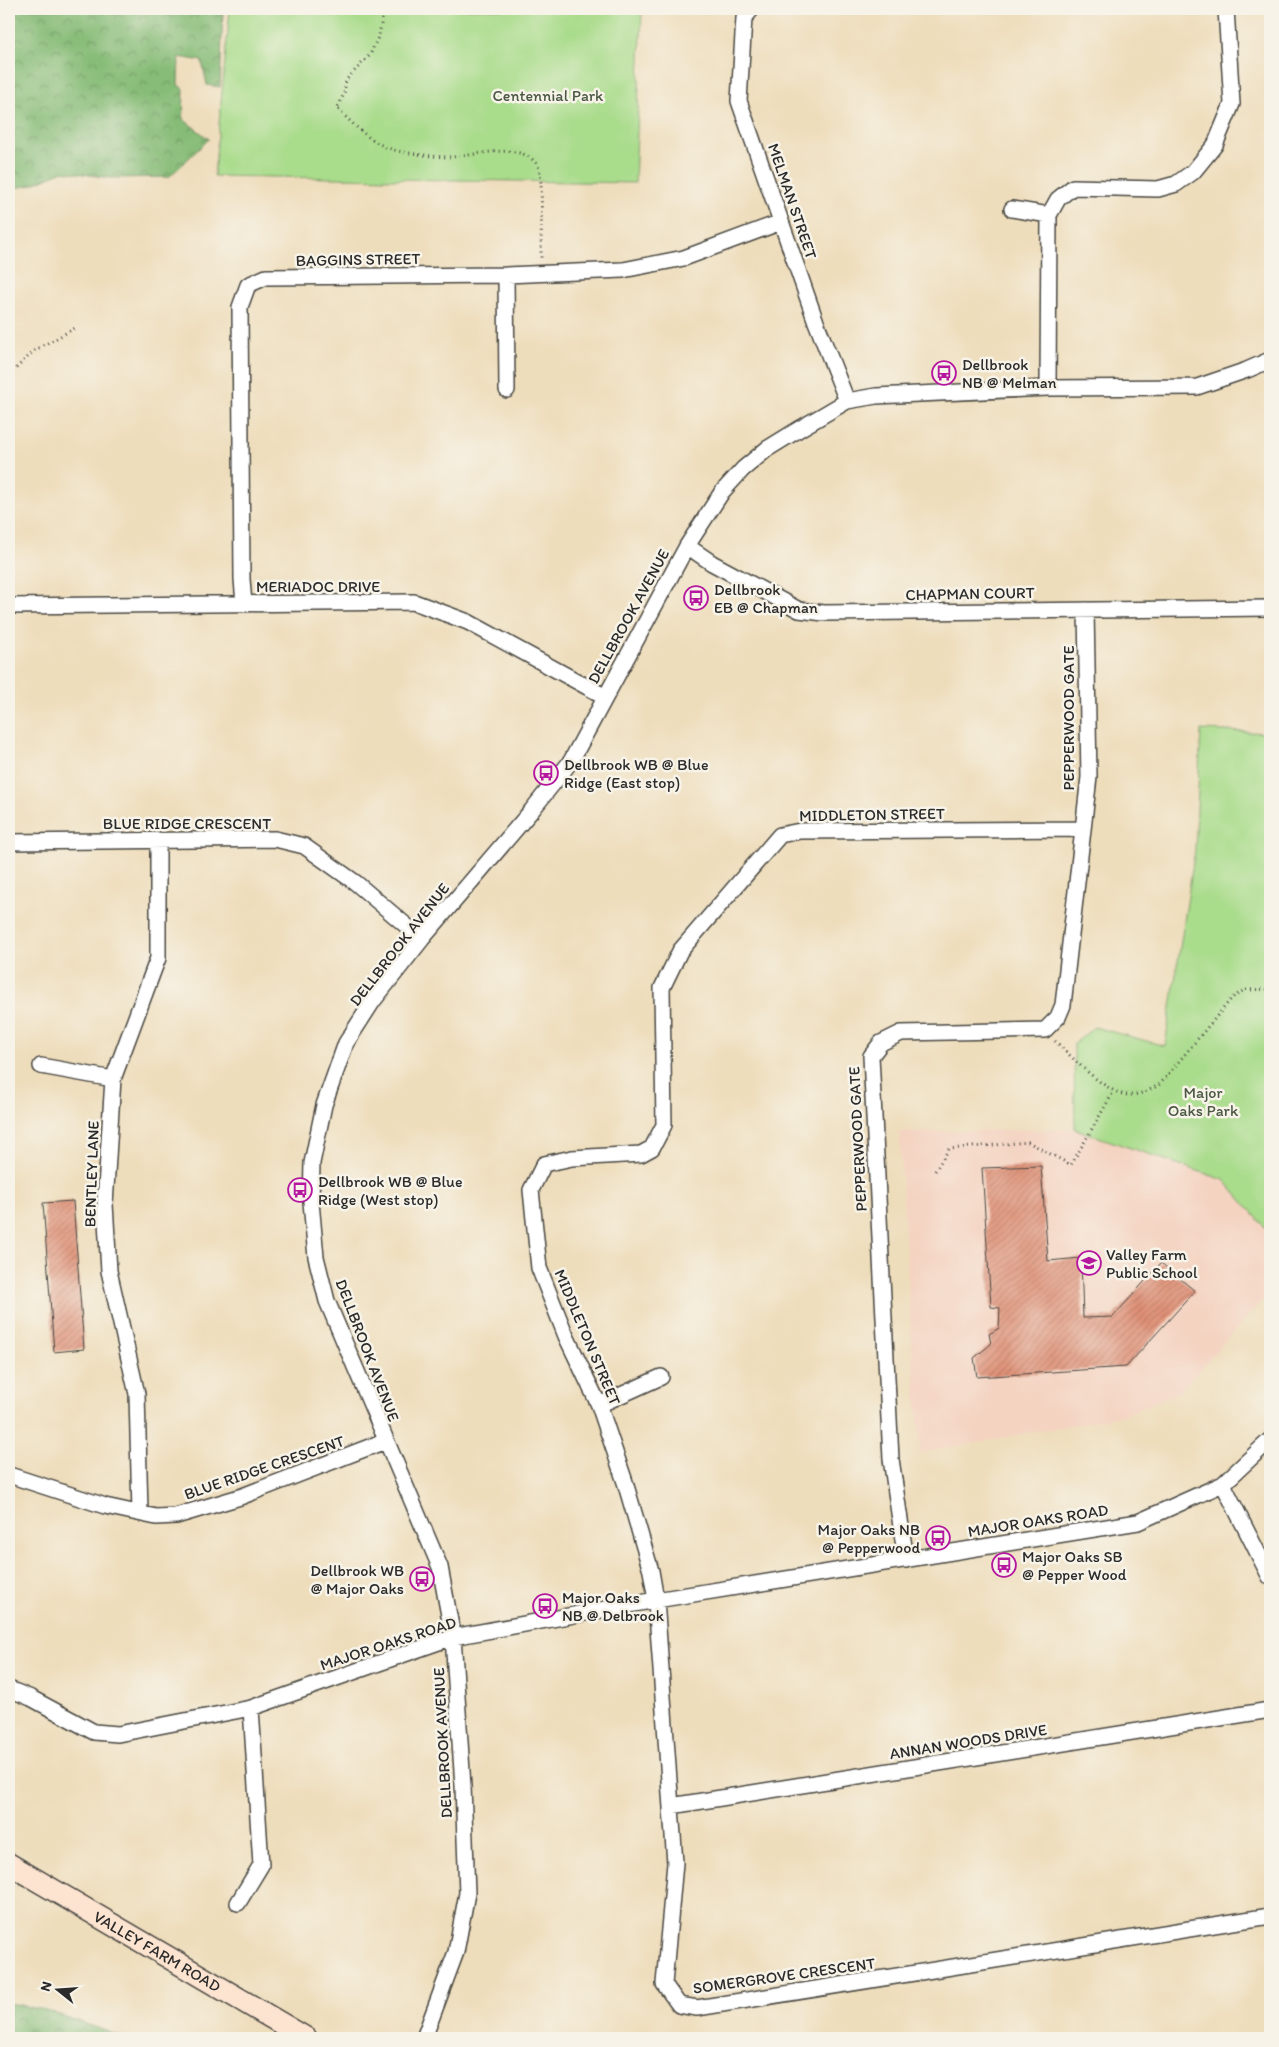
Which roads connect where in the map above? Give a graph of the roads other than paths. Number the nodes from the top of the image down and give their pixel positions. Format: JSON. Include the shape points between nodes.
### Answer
{"nodes":[{"id":1,"x":752,"y":9,"type":"edge"},
{"id":2,"x":1226,"y":9,"type":"edge"},
{"id":3,"x":1012,"y":209,"type":"dead end"},
{"id":4,"x":1049,"y":215,"type":"junction"},
{"id":5,"x":781,"y":222,"type":"junction"},
{"id":6,"x":506,"y":275,"type":"junction"},
{"id":7,"x":1270,"y":360,"type":"edge"},
{"id":8,"x":1048,"y":388,"type":"junction"},
{"id":9,"x":507,"y":390,"type":"dead end"},
{"id":10,"x":847,"y":402,"type":"junction"},
{"id":11,"x":687,"y":546,"type":"junction"},
{"id":12,"x":244,"y":604,"type":"junction"},
{"id":13,"x":9,"y":606,"type":"edge"},
{"id":14,"x":1270,"y":608,"type":"edge"},
{"id":15,"x":1086,"y":610,"type":"junction"},
{"id":16,"x":604,"y":696,"type":"junction"},
{"id":17,"x":1082,"y":829,"type":"junction"},
{"id":18,"x":158,"y":840,"type":"junction"},
{"id":19,"x":9,"y":842,"type":"edge"},
{"id":20,"x":422,"y":939,"type":"junction"},
{"id":21,"x":41,"y":1066,"type":"dead end"},
{"id":22,"x":113,"y":1080,"type":"junction"},
{"id":23,"x":661,"y":1377,"type":"dead end"},
{"id":24,"x":599,"y":1405,"type":"junction"},
{"id":25,"x":1270,"y":1440,"type":"edge"},
{"id":26,"x":385,"y":1441,"type":"junction"},
{"id":27,"x":9,"y":1475,"type":"edge"},
{"id":28,"x":1222,"y":1484,"type":"junction"},
{"id":29,"x":140,"y":1513,"type":"junction"},
{"id":30,"x":906,"y":1560,"type":"junction"},
{"id":31,"x":1270,"y":1577,"type":"edge"},
{"id":32,"x":656,"y":1600,"type":"junction"},
{"id":33,"x":453,"y":1638,"type":"junction"},
{"id":34,"x":9,"y":1689,"type":"edge"},
{"id":35,"x":251,"y":1708,"type":"junction"},
{"id":36,"x":1270,"y":1710,"type":"edge"},
{"id":37,"x":670,"y":1806,"type":"junction"},
{"id":38,"x":9,"y":1864,"type":"edge"},
{"id":39,"x":238,"y":1903,"type":"dead end"},
{"id":40,"x":1270,"y":1916,"type":"edge"},
{"id":41,"x":306,"y":2038,"type":"edge"},
{"id":42,"x":424,"y":2038,"type":"edge"}],
"edges":[{"from":1,"to":5,"type":"street","name":"MELMAN STREET","via":[[744,18],[739,101]]},
{"from":2,"to":4,"type":"street","via":[[1232,104],[1215,145],[1193,172],[1176,184],[1158,189],[1073,187],[1058,199]]},
{"from":3,"to":4,"type":"street"},
{"from":4,"to":8,"type":"street"},
{"from":5,"to":6,"type":"street","name":"BAGGINS STREET","via":[[684,258],[623,270]]},
{"from":5,"to":10,"type":"street","name":"MELMAN STREET"},
{"from":6,"to":9,"type":"street"},
{"from":6,"to":12,"type":"street","name":"BAGGINS STREET","via":[[266,277],[248,285],[240,307]]},
{"from":7,"to":8,"type":"street","name":"DELLBROOK AVENUE","via":[[1196,387]]},
{"from":8,"to":10,"type":"street","name":"DELLBROOK AVENUE","via":[[884,394]]},
{"from":10,"to":11,"type":"street","name":"DELLBROOK AVENUE","via":[[784,438],[743,469],[722,492]]},
{"from":11,"to":15,"type":"street","name":"CHAPMAN COURT","via":[[799,610]]},
{"from":11,"to":16,"type":"street","name":"DELLBROOK AVENUE"},
{"from":12,"to":13,"type":"street","name":"MERIADOC DRIVE"},
{"from":12,"to":16,"type":"street","name":"MERIADOC DRIVE","via":[[414,602],[468,622]]},
{"from":14,"to":15,"type":"street","name":"CHAPMAN COURT"},
{"from":15,"to":17,"type":"street","name":"PEPPERWOOD GATE","via":[[1088,777]]},
{"from":16,"to":20,"type":"street","name":"DELLBROOK AVENUE","via":[[571,761]]},
{"from":17,"to":24,"type":"street","name":"MIDDLETON STREET","via":[[800,831],[780,835],[680,951],[662,988],[664,1125],[652,1148],[641,1154],[572,1158],[544,1164],[531,1190],[539,1268],[566,1336]]},
{"from":17,"to":30,"type":"street","name":"PEPPERWOOD GATE","via":[[1063,1005],[1058,1017],[1045,1030],[902,1033],[881,1043],[871,1056],[891,1459]]},
{"from":18,"to":19,"type":"street","name":"BLUE RIDGE CRESCENT"},
{"from":18,"to":20,"type":"street","name":"BLUE RIDGE CRESCENT","via":[[275,839],[304,846],[356,883]]},
{"from":18,"to":22,"type":"street","name":"BENTLEY LANE","via":[[158,958]]},
{"from":20,"to":26,"type":"street","name":"DELLBROOK AVENUE","via":[[373,1001],[346,1044],[324,1105],[312,1163],[311,1202],[316,1257],[326,1301]]},
{"from":21,"to":22,"type":"street"},
{"from":22,"to":29,"type":"street","name":"BENTLEY LANE","via":[[105,1204],[109,1271],[138,1394]]},
{"from":23,"to":24,"type":"street"},
{"from":24,"to":32,"type":"street","name":"MIDDLETON STREET","via":[[628,1491]]},
{"from":25,"to":28,"type":"street","name":"MAJOR OAKS ROAD"},
{"from":26,"to":29,"type":"street","name":"BLUE RIDGE CRESCENT","via":[[230,1500],[176,1516]]},
{"from":26,"to":33,"type":"street","name":"DELLBROOK AVENUE","via":[[440,1567]]},
{"from":27,"to":29,"type":"street","name":"BLUE RIDGE CRESCENT","via":[[105,1506]]},
{"from":28,"to":30,"type":"street","name":"MAJOR OAKS ROAD","via":[[1138,1522]]},
{"from":28,"to":31,"type":"street"},
{"from":30,"to":32,"type":"street","name":"MAJOR OAKS ROAD"},
{"from":32,"to":33,"type":"street","name":"MAJOR OAKS ROAD"},
{"from":32,"to":37,"type":"street","name":"SOMERGROVE CRESCENT"},
{"from":33,"to":35,"type":"street","name":"MAJOR OAKS ROAD"},
{"from":33,"to":42,"type":"street","name":"DELLBROOK AVENUE","via":[[467,1893],[456,1952]]},
{"from":34,"to":35,"type":"street","name":"MAJOR OAKS ROAD","via":[[94,1732],[118,1734]]},
{"from":35,"to":39,"type":"street","via":[[261,1864]]},
{"from":36,"to":37,"type":"street","name":"ANNAN WOODS DRIVE"},
{"from":37,"to":40,"type":"street","name":"SOMERGROVE CRESCENT","via":[[675,1863],[664,1984],[679,2005],[697,2008]]},
{"from":38,"to":41,"type":"street","name":"VALLEY FARM ROAD"}]}
